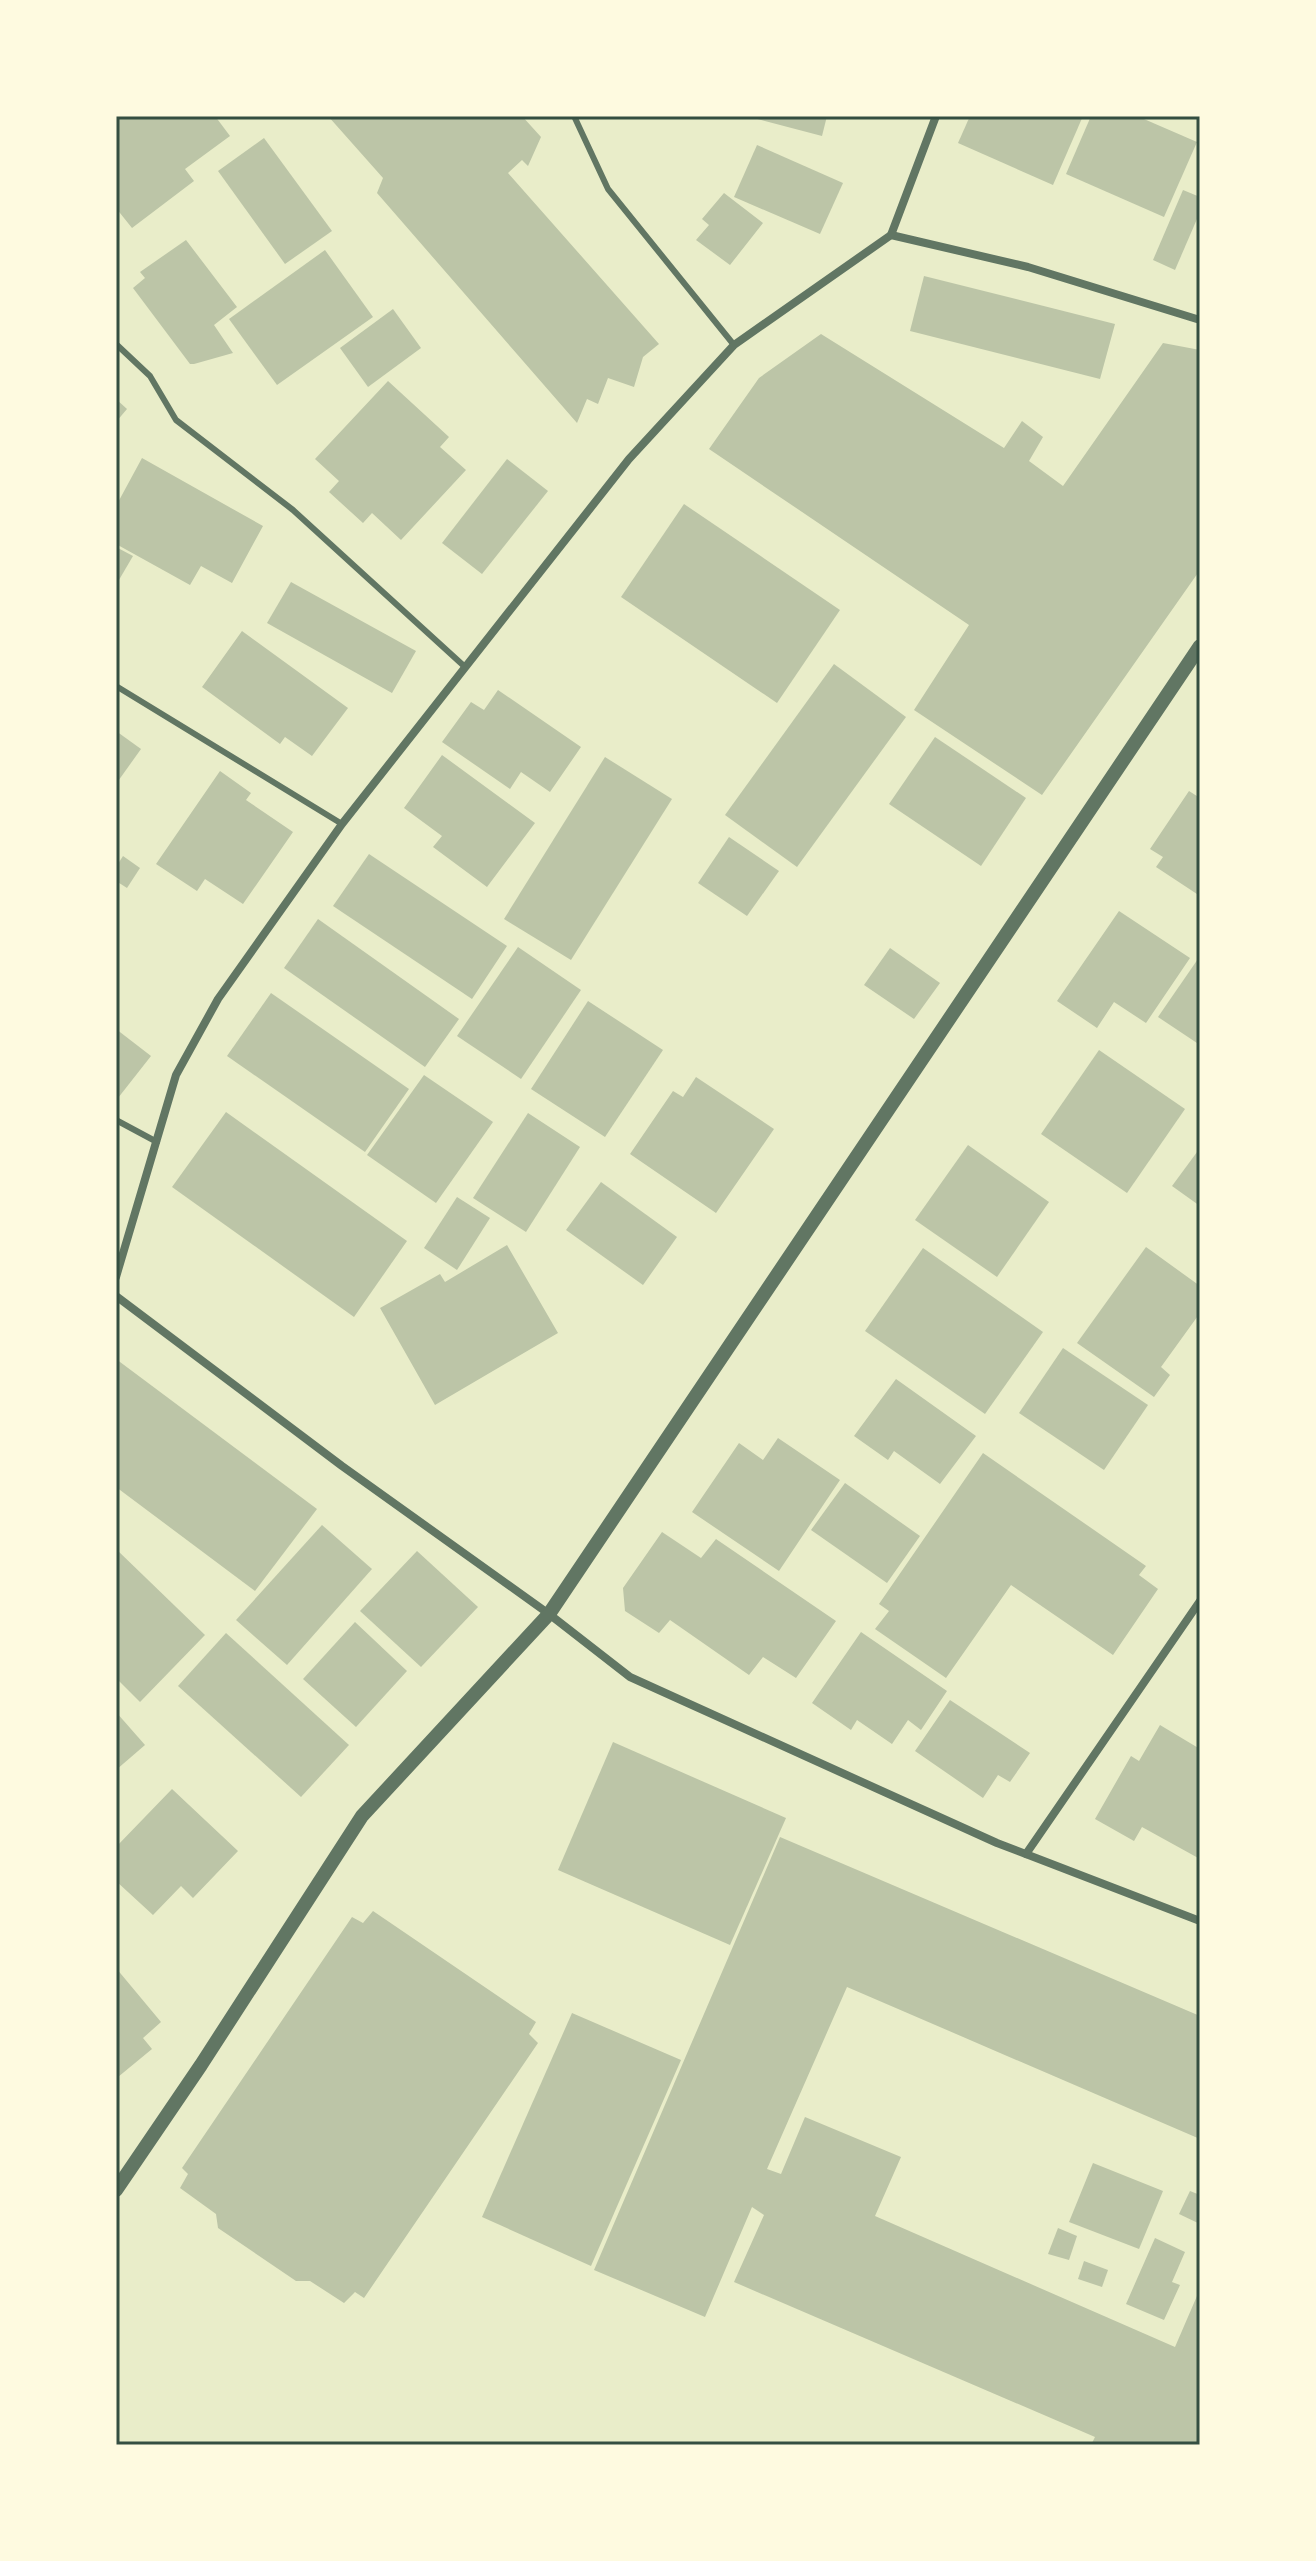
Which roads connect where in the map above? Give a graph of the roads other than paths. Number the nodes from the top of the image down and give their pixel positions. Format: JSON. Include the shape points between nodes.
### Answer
{"nodes":[{"id":1,"x":574,"y":116,"type":"edge"},
{"id":2,"x":936,"y":116,"type":"edge"},
{"id":3,"x":891,"y":235,"type":"junction"},
{"id":4,"x":1200,"y":320,"type":"edge"},
{"id":5,"x":116,"y":344,"type":"edge"},
{"id":6,"x":734,"y":345,"type":"junction"},
{"id":7,"x":1200,"y":646,"type":"edge"},
{"id":8,"x":464,"y":666,"type":"junction"},
{"id":9,"x":116,"y":686,"type":"edge"},
{"id":10,"x":342,"y":824,"type":"junction"},
{"id":11,"x":116,"y":1120,"type":"edge"},
{"id":12,"x":157,"y":1142,"type":"junction"},
{"id":13,"x":116,"y":1277,"type":"edge"},
{"id":14,"x":116,"y":1296,"type":"edge"},
{"id":15,"x":1200,"y":1601,"type":"edge"},
{"id":16,"x":549,"y":1614,"type":"junction"},
{"id":17,"x":1026,"y":1854,"type":"junction"},
{"id":18,"x":1200,"y":1921,"type":"edge"},
{"id":19,"x":116,"y":2190,"type":"edge"}],
"edges":[{"from":1,"to":6,"type":"lane","via":[[608,189]]},
{"from":2,"to":3,"type":"street"},
{"from":3,"to":4,"type":"street","via":[[1028,267]]},
{"from":3,"to":6,"type":"street"},
{"from":5,"to":8,"type":"lane","via":[[150,376],[176,420],[293,510]]},
{"from":6,"to":8,"type":"street","via":[[629,459]]},
{"from":7,"to":16,"type":"street"},
{"from":8,"to":10,"type":"street"},
{"from":9,"to":10,"type":"lane"},
{"from":10,"to":12,"type":"street","via":[[218,999],[176,1075]]},
{"from":11,"to":12,"type":"lane"},
{"from":12,"to":13,"type":"street"},
{"from":14,"to":16,"type":"street"},
{"from":15,"to":17,"type":"street"},
{"from":16,"to":17,"type":"street","via":[[630,1677]]},
{"from":16,"to":19,"type":"street","via":[[362,1816]]},
{"from":17,"to":18,"type":"street"}]}
